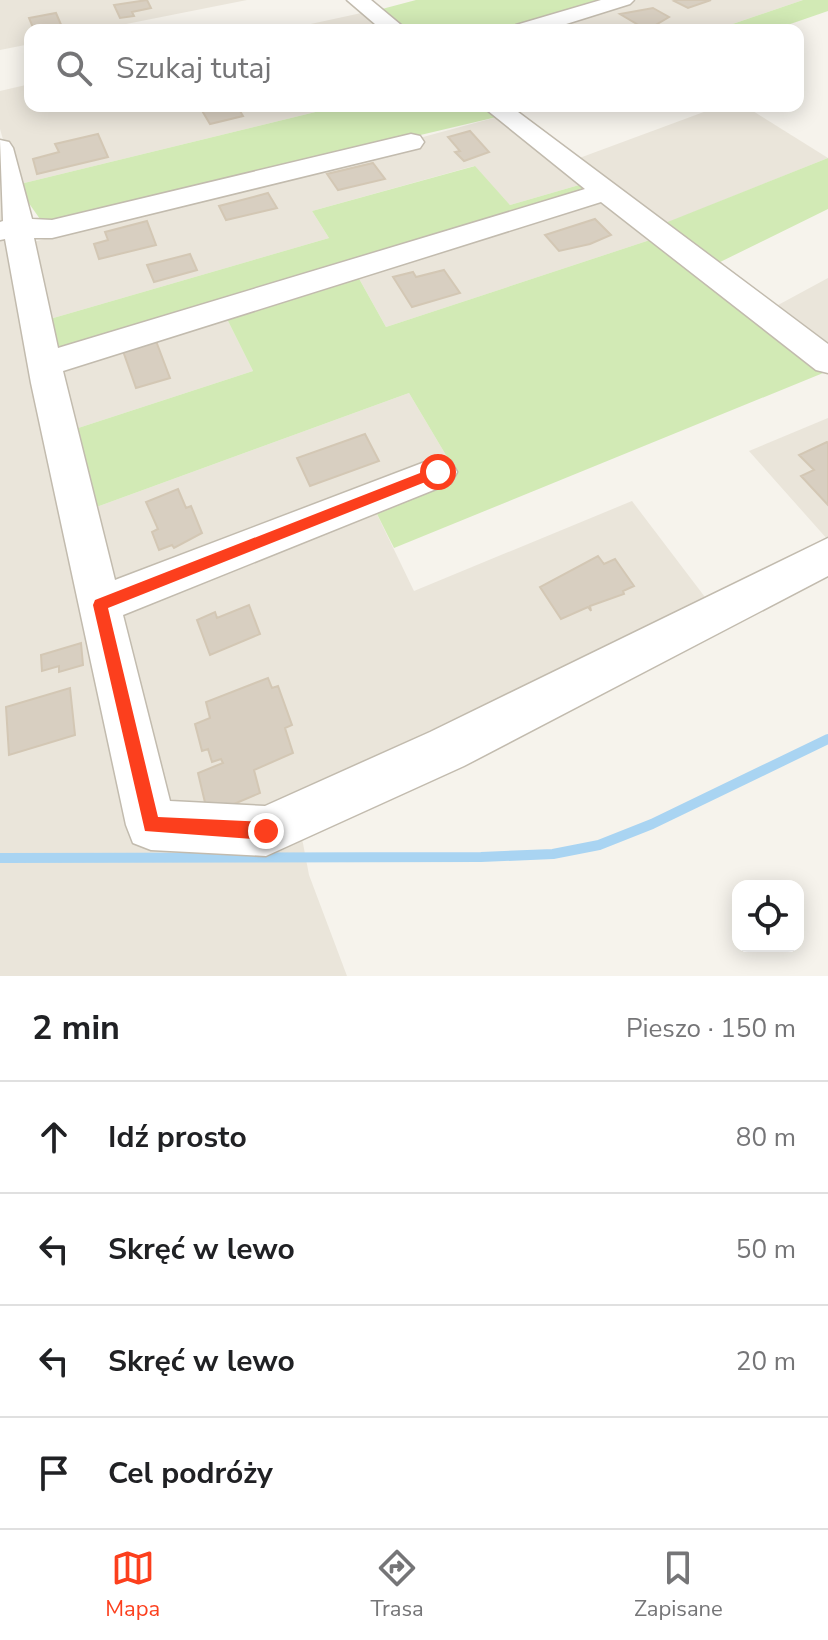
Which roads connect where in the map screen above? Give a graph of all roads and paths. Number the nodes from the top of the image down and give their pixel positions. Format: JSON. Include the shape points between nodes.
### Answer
{"nodes":[{"id":1,"x":358,"y":0,"type":"edge"},
{"id":2,"x":623,"y":0,"type":"edge"},
{"id":3,"x":388,"y":24,"type":"edge"},
{"id":4,"x":544,"y":24,"type":"edge"},
{"id":5,"x":502,"y":112,"type":"edge"},
{"id":6,"x":411,"y":142,"type":"dead end"},
{"id":7,"x":0,"y":148,"type":"edge"},
{"id":8,"x":603,"y":192,"type":"junction"},
{"id":9,"x":9,"y":230,"type":"edge"},
{"id":10,"x":828,"y":361,"type":"edge"},
{"id":11,"x":44,"y":364,"type":"junction"},
{"id":12,"x":438,"y":472,"type":"dead end"},
{"id":13,"x":828,"y":556,"type":"edge"},
{"id":14,"x":100,"y":605,"type":"junction"}],
"edges":[{"from":1,"to":3,"type":"street"},
{"from":2,"to":4,"type":"street"},
{"from":5,"to":8,"type":"street"},
{"from":6,"to":9,"type":"street","via":[[52,229]]},
{"from":7,"to":9,"type":"street","via":[[16,207]]},
{"from":8,"to":10,"type":"street"},
{"from":8,"to":11,"type":"street"},
{"from":9,"to":11,"type":"street"},
{"from":11,"to":14,"type":"street"},
{"from":12,"to":14,"type":"street"},
{"from":13,"to":14,"type":"street","via":[[447,749],[266,831],[151,825]]}]}
